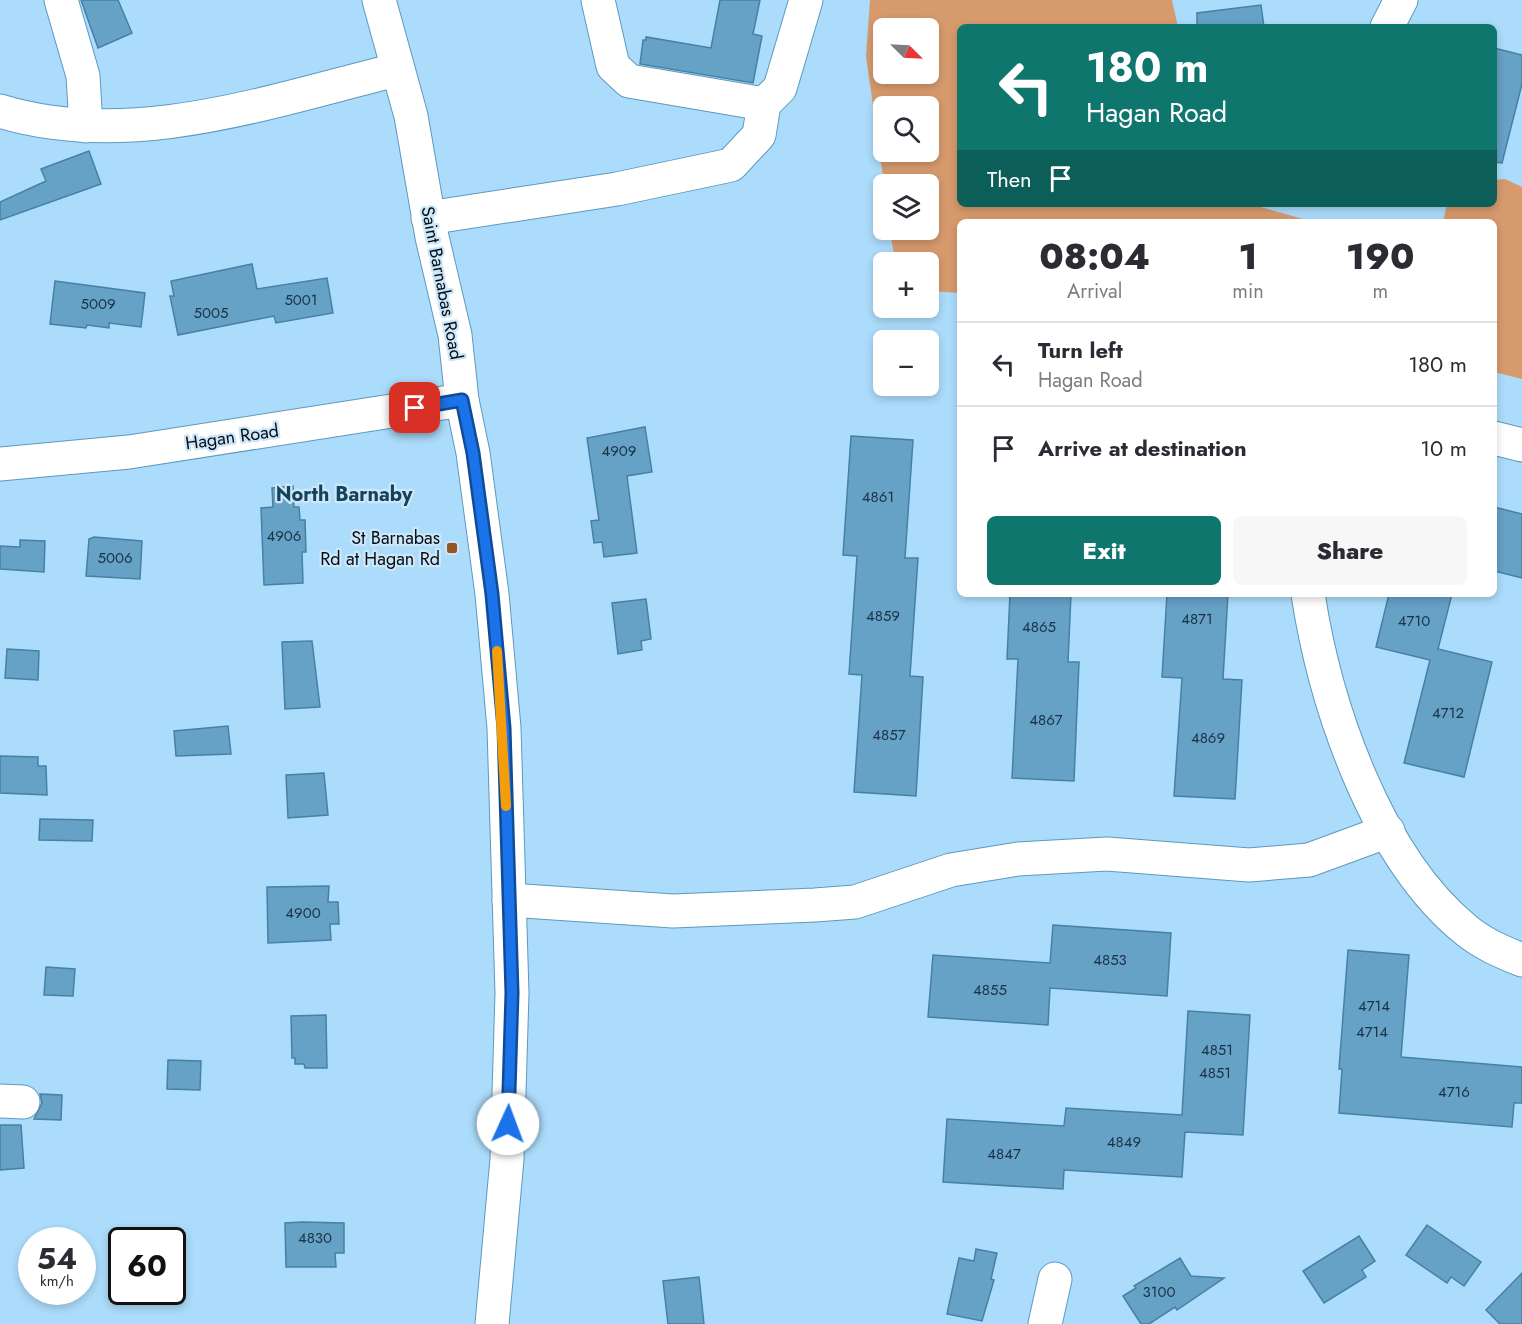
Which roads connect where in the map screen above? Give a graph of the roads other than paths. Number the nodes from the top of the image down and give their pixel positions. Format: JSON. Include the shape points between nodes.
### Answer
{"nodes":[{"id":1,"x":61,"y":0,"type":"edge"},
{"id":2,"x":379,"y":0,"type":"edge"},
{"id":3,"x":598,"y":0,"type":"edge"},
{"id":4,"x":806,"y":0,"type":"edge"},
{"id":5,"x":1401,"y":0,"type":"edge"},
{"id":6,"x":1389,"y":24,"type":"edge"},
{"id":7,"x":396,"y":70,"type":"junction"},
{"id":8,"x":764,"y":104,"type":"junction"},
{"id":9,"x":0,"y":111,"type":"edge"},
{"id":10,"x":86,"y":126,"type":"junction"},
{"id":11,"x":428,"y":218,"type":"junction"},
{"id":12,"x":462,"y":400,"type":"junction"},
{"id":13,"x":1497,"y":439,"type":"edge"},
{"id":14,"x":1522,"y":445,"type":"edge"},
{"id":15,"x":0,"y":464,"type":"edge"},
{"id":16,"x":1309,"y":597,"type":"edge"},
{"id":17,"x":1388,"y":831,"type":"junction"},
{"id":18,"x":509,"y":900,"type":"junction"},
{"id":19,"x":1522,"y":960,"type":"edge"},
{"id":20,"x":1055,"y":1279,"type":"dead end"},
{"id":21,"x":492,"y":1324,"type":"edge"},
{"id":22,"x":1045,"y":1324,"type":"edge"}],
"edges":[{"from":1,"to":10,"type":"main road","via":[[83,76]]},
{"from":2,"to":7,"type":"main road","name":"Saint Barnabas Road"},
{"from":3,"to":8,"type":"main road","via":[[613,66],[629,81]]},
{"from":4,"to":8,"type":"main road","via":[[780,88]]},
{"from":5,"to":6,"type":"main road"},
{"from":7,"to":10,"type":"main road","via":[[209,116]]},
{"from":7,"to":11,"type":"main road","name":"Saint Barnabas Road","via":[[411,116]]},
{"from":8,"to":11,"type":"main road","via":[[759,135],[731,165],[617,189]]},
{"from":9,"to":10,"type":"main road"},
{"from":11,"to":12,"type":"main road","name":"Saint Barnabas Road","via":[[455,335]]},
{"from":12,"to":15,"type":"main road","name":"Hagan Road","via":[[129,452]]},
{"from":12,"to":18,"type":"main road","name":"Saint Barnabas Road","via":[[493,605],[504,728]]},
{"from":13,"to":14,"type":"main road"},
{"from":16,"to":17,"type":"main road","via":[[1320,664],[1352,759]]},
{"from":17,"to":18,"type":"main road","via":[[1309,860],[1249,865],[1107,854],[1018,858],[951,870],[855,902],[673,911]]},
{"from":17,"to":19,"type":"main road","via":[[1424,887],[1450,916],[1487,945]]},
{"from":18,"to":21,"type":"main road","name":"Saint Barnabas Road","via":[[512,993],[508,1138]]},
{"from":20,"to":22,"type":"main road"}]}
